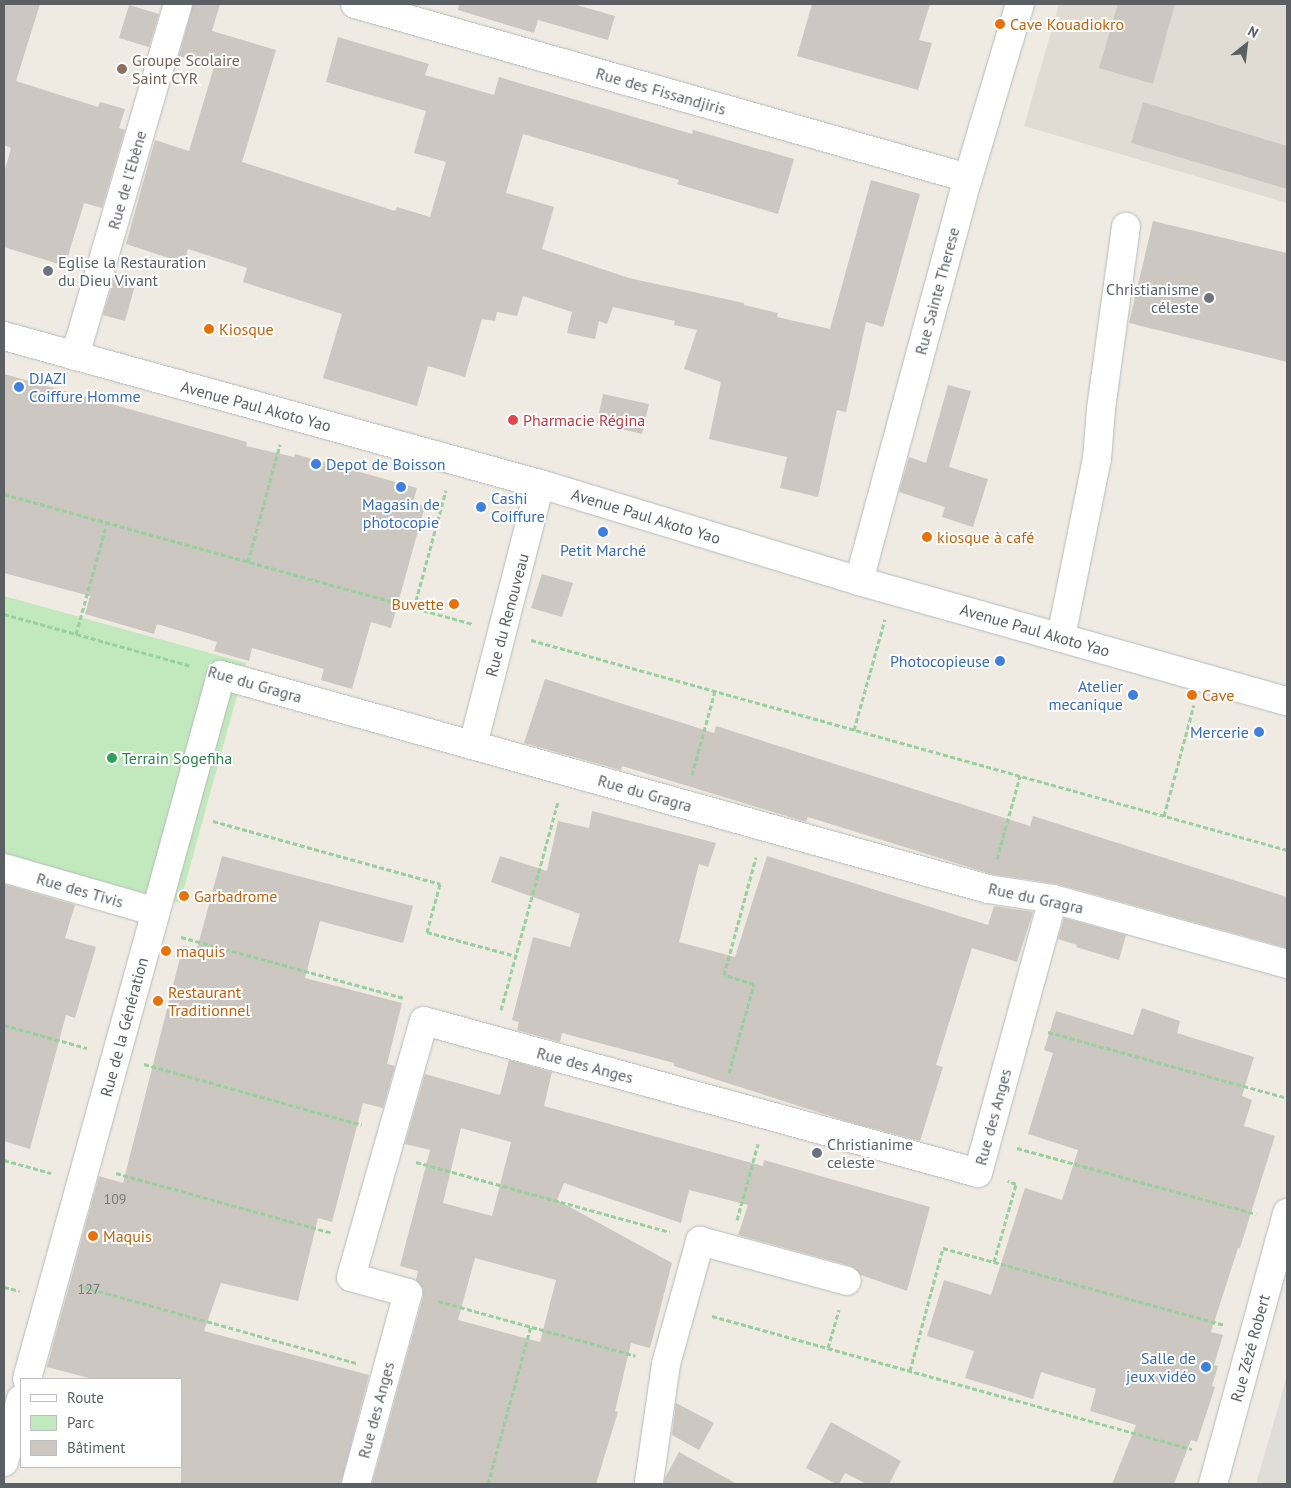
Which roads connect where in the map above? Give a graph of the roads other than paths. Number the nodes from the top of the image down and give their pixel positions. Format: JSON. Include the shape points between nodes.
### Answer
{"nodes":[{"id":1,"x":178,"y":4,"type":"edge"},
{"id":2,"x":355,"y":4,"type":"edge"},
{"id":3,"x":1020,"y":4,"type":"edge"},
{"id":4,"x":968,"y":178,"type":"junction"},
{"id":5,"x":1126,"y":226,"type":"dead end"},
{"id":6,"x":4,"y":336,"type":"edge"},
{"id":7,"x":75,"y":356,"type":"junction"},
{"id":8,"x":540,"y":484,"type":"junction"},
{"id":9,"x":859,"y":580,"type":"junction"},
{"id":10,"x":1061,"y":637,"type":"junction"},
{"id":11,"x":221,"y":675,"type":"joint"},
{"id":12,"x":1287,"y":701,"type":"edge"},
{"id":13,"x":473,"y":745,"type":"junction"},
{"id":14,"x":4,"y":868,"type":"edge"},
{"id":15,"x":1053,"y":899,"type":"junction"},
{"id":16,"x":154,"y":921,"type":"junction"},
{"id":17,"x":1287,"y":964,"type":"edge"},
{"id":18,"x":1286,"y":1217,"type":"edge"},
{"id":19,"x":847,"y":1281,"type":"road end"},
{"id":20,"x":27,"y":1378,"type":"edge"},
{"id":21,"x":20,"y":1403,"type":"edge"},
{"id":22,"x":4,"y":1462,"type":"edge"},
{"id":23,"x":652,"y":1483,"type":"edge"},
{"id":24,"x":356,"y":1484,"type":"edge"},
{"id":25,"x":1212,"y":1484,"type":"edge"}],
"edges":[{"from":1,"to":7,"type":"street","name":"Rue de l'Ebène"},
{"from":2,"to":4,"type":"street","name":"Rue des Fissandjiris"},
{"from":3,"to":4,"type":"street","name":"Rue Sainte Therese"},
{"from":4,"to":9,"type":"street","name":"Rue Sainte Therese"},
{"from":5,"to":10,"type":"street","via":[[1097,459]]},
{"from":6,"to":7,"type":"street","name":"Avenue Paul Akoto Yao"},
{"from":7,"to":8,"type":"street","name":"Avenue Paul Akoto Yao"},
{"from":8,"to":9,"type":"street","name":"Avenue Paul Akoto Yao"},
{"from":8,"to":13,"type":"street","name":"Rue du Renouveau"},
{"from":9,"to":10,"type":"street","name":"Avenue Paul Akoto Yao"},
{"from":10,"to":12,"type":"street","name":"Avenue Paul Akoto Yao"},
{"from":11,"to":13,"type":"street","name":"Rue du Gragra"},
{"from":11,"to":16,"type":"street","name":"Rue de la Génération"},
{"from":13,"to":15,"type":"street","name":"Rue du Gragra","via":[[988,889]]},
{"from":14,"to":16,"type":"street","name":"Rue des Tivis"},
{"from":15,"to":17,"type":"street","name":"Rue du Gragra"},
{"from":15,"to":24,"type":"street","name":"Rue des Anges","via":[[978,1173],[424,1021],[351,1277],[408,1293]]},
{"from":16,"to":20,"type":"street","name":"Rue de la Génération"},
{"from":18,"to":25,"type":"street","name":"Rue Zézé Robert"},
{"from":19,"to":23,"type":"street","via":[[700,1240],[666,1364]]},
{"from":21,"to":22,"type":"street"}]}
